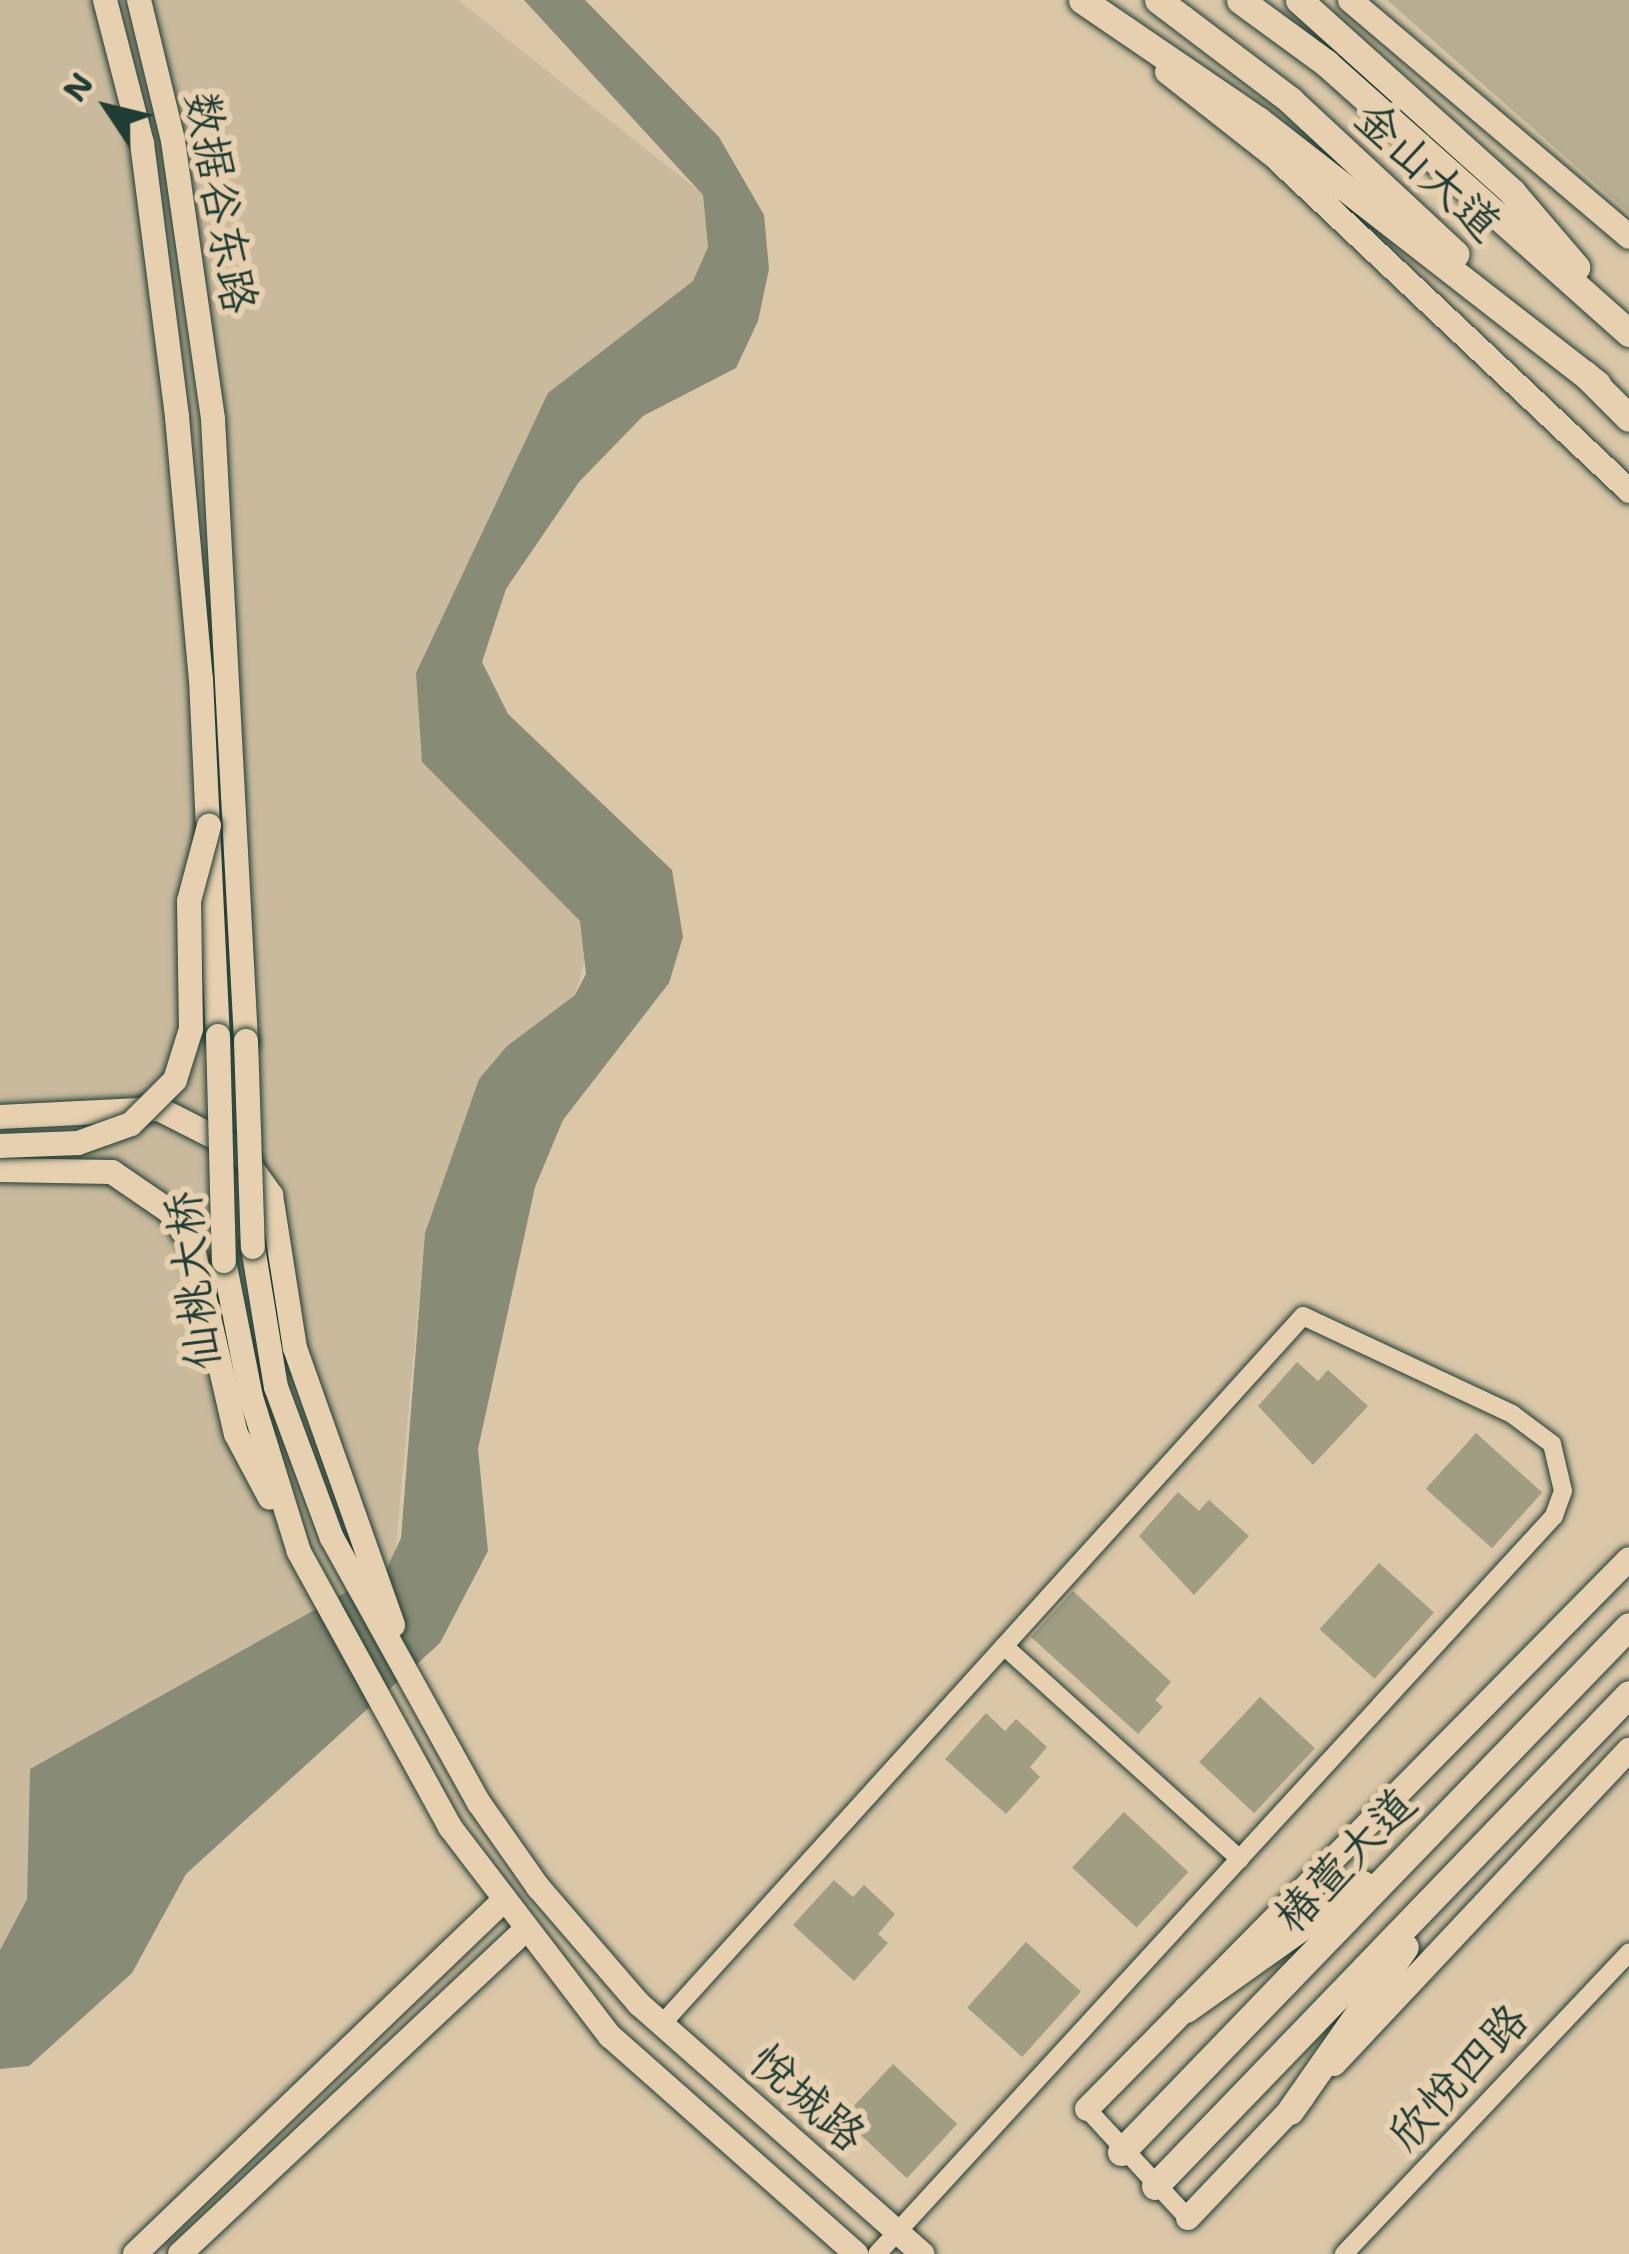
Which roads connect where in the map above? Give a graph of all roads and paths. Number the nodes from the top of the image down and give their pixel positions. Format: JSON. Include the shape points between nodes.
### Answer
{"nodes":[{"id":1,"x":105,"y":0,"type":"edge"},
{"id":2,"x":140,"y":0,"type":"edge"},
{"id":3,"x":1078,"y":0,"type":"edge"},
{"id":4,"x":1158,"y":0,"type":"edge"},
{"id":5,"x":1240,"y":0,"type":"edge"},
{"id":6,"x":1299,"y":0,"type":"edge"},
{"id":7,"x":1350,"y":0,"type":"edge"},
{"id":8,"x":1629,"y":237,"type":"edge"},
{"id":9,"x":1629,"y":331,"type":"edge"},
{"id":10,"x":1597,"y":384,"type":"junction"},
{"id":11,"x":177,"y":417,"type":"joint"},
{"id":12,"x":1629,"y":418,"type":"edge"},
{"id":13,"x":213,"y":419,"type":"joint"},
{"id":14,"x":1629,"y":491,"type":"edge"},
{"id":15,"x":209,"y":826,"type":"junction"},
{"id":16,"x":0,"y":1117,"type":"edge"},
{"id":17,"x":0,"y":1146,"type":"edge"},
{"id":18,"x":0,"y":1170,"type":"edge"},
{"id":19,"x":299,"y":1552,"type":"junction"},
{"id":20,"x":1629,"y":1559,"type":"edge"},
{"id":21,"x":1629,"y":1626,"type":"edge"},
{"id":22,"x":1004,"y":1646,"type":"junction"},
{"id":23,"x":1629,"y":1694,"type":"edge"},
{"id":24,"x":418,"y":1696,"type":"junction"},
{"id":25,"x":1629,"y":1750,"type":"edge"},
{"id":26,"x":1629,"y":1774,"type":"edge"},
{"id":27,"x":1419,"y":1844,"type":"junction"},
{"id":28,"x":1240,"y":1858,"type":"junction"},
{"id":29,"x":1526,"y":1861,"type":"junction"},
{"id":30,"x":1455,"y":1875,"type":"junction"},
{"id":31,"x":502,"y":1902,"type":"junction"},
{"id":32,"x":524,"y":1931,"type":"junction"},
{"id":33,"x":1629,"y":1953,"type":"edge"},
{"id":34,"x":640,"y":2003,"type":"joint"},
{"id":35,"x":1186,"y":2009,"type":"junction"},
{"id":36,"x":662,"y":2025,"type":"junction"},
{"id":37,"x":610,"y":2036,"type":"joint"},
{"id":38,"x":1087,"y":2109,"type":"joint"},
{"id":39,"x":1290,"y":2111,"type":"junction"},
{"id":40,"x":1121,"y":2152,"type":"junction"},
{"id":41,"x":1155,"y":2186,"type":"junction"},
{"id":42,"x":1188,"y":2218,"type":"joint"},
{"id":43,"x":897,"y":2233,"type":"junction"},
{"id":44,"x":135,"y":2254,"type":"edge"},
{"id":45,"x":180,"y":2254,"type":"edge"},
{"id":46,"x":856,"y":2254,"type":"edge"},
{"id":47,"x":878,"y":2254,"type":"edge"},
{"id":48,"x":923,"y":2254,"type":"edge"},
{"id":49,"x":1344,"y":2254,"type":"edge"}],
"edges":[{"from":1,"to":11,"type":"main road","name":"数据谷东路","via":[[142,143]]},
{"from":2,"to":13,"type":"main road","name":"数据谷东路","via":[[173,141]]},
{"from":3,"to":10,"type":"highway","via":[[1258,120]]},
{"from":3,"to":14,"type":"main road","via":[[1273,155]]},
{"from":4,"to":10,"type":"highway","name":"金山大道","via":[[1289,100]]},
{"from":5,"to":9,"type":"highway","name":"金山大道","via":[[1326,63]]},
{"from":6,"to":9,"type":"highway","via":[[1512,192]]},
{"from":7,"to":8,"type":"main road"},
{"from":10,"to":12,"type":"highway","name":"金山大道"},
{"from":11,"to":15,"type":"main road","name":"仙桃大桥"},
{"from":13,"to":24,"type":"main road","name":"仙桃大桥","bridge":true,"via":[[254,1280],[276,1387],[332,1538]]},
{"from":15,"to":17,"type":"main road","bridge":true,"via":[[189,901],[191,1029],[175,1080],[130,1124],[78,1143]]},
{"from":15,"to":19,"type":"main road","name":"仙桃大桥","bridge":true,"via":[[224,1261],[250,1397]]},
{"from":16,"to":24,"type":"main road","bridge":true,"via":[[159,1109],[195,1121],[249,1164],[271,1195],[295,1348]]},
{"from":18,"to":19,"type":"main road","via":[[112,1172],[169,1211],[192,1244],[236,1434]]},
{"from":19,"to":31,"type":"main road","name":"仙桃大桥","via":[[399,1738]]},
{"from":20,"to":35,"type":"main road"},
{"from":21,"to":27,"type":"highway","name":"椿萱大道"},
{"from":22,"to":28,"type":"street"},
{"from":22,"to":28,"type":"street","via":[[1303,1316],[1533,1427],[1562,1466],[1554,1516]]},
{"from":22,"to":36,"type":"street"},
{"from":23,"to":30,"type":"highway","name":"椿萱大道"},
{"from":24,"to":34,"type":"main road","name":"仙桃大桥","via":[[538,1887]]},
{"from":25,"to":29,"type":"main road"},
{"from":26,"to":29,"type":"main road"},
{"from":27,"to":35,"type":"highway"},
{"from":27,"to":40,"type":"highway","name":"椿萱大道"},
{"from":28,"to":43,"type":"street"},
{"from":29,"to":39,"type":"main road"},
{"from":30,"to":39,"type":"highway"},
{"from":30,"to":41,"type":"highway","name":"椿萱大道"},
{"from":31,"to":32,"type":"main road","name":"仙桃大桥"},
{"from":31,"to":44,"type":"main road"},
{"from":32,"to":37,"type":"main road","name":"仙桃大桥"},
{"from":32,"to":45,"type":"main road"},
{"from":33,"to":49,"type":"street","name":"欣悦四路"},
{"from":34,"to":36,"type":"main road","name":"悦城路"},
{"from":35,"to":38,"type":"main road"},
{"from":36,"to":43,"type":"main road","name":"悦城路"},
{"from":37,"to":46,"type":"main road","name":"悦城路"},
{"from":38,"to":40,"type":"street"},
{"from":39,"to":42,"type":"main road"},
{"from":40,"to":41,"type":"street"},
{"from":41,"to":42,"type":"street"},
{"from":43,"to":47,"type":"street"},
{"from":43,"to":48,"type":"main road","name":"悦城路"}]}
